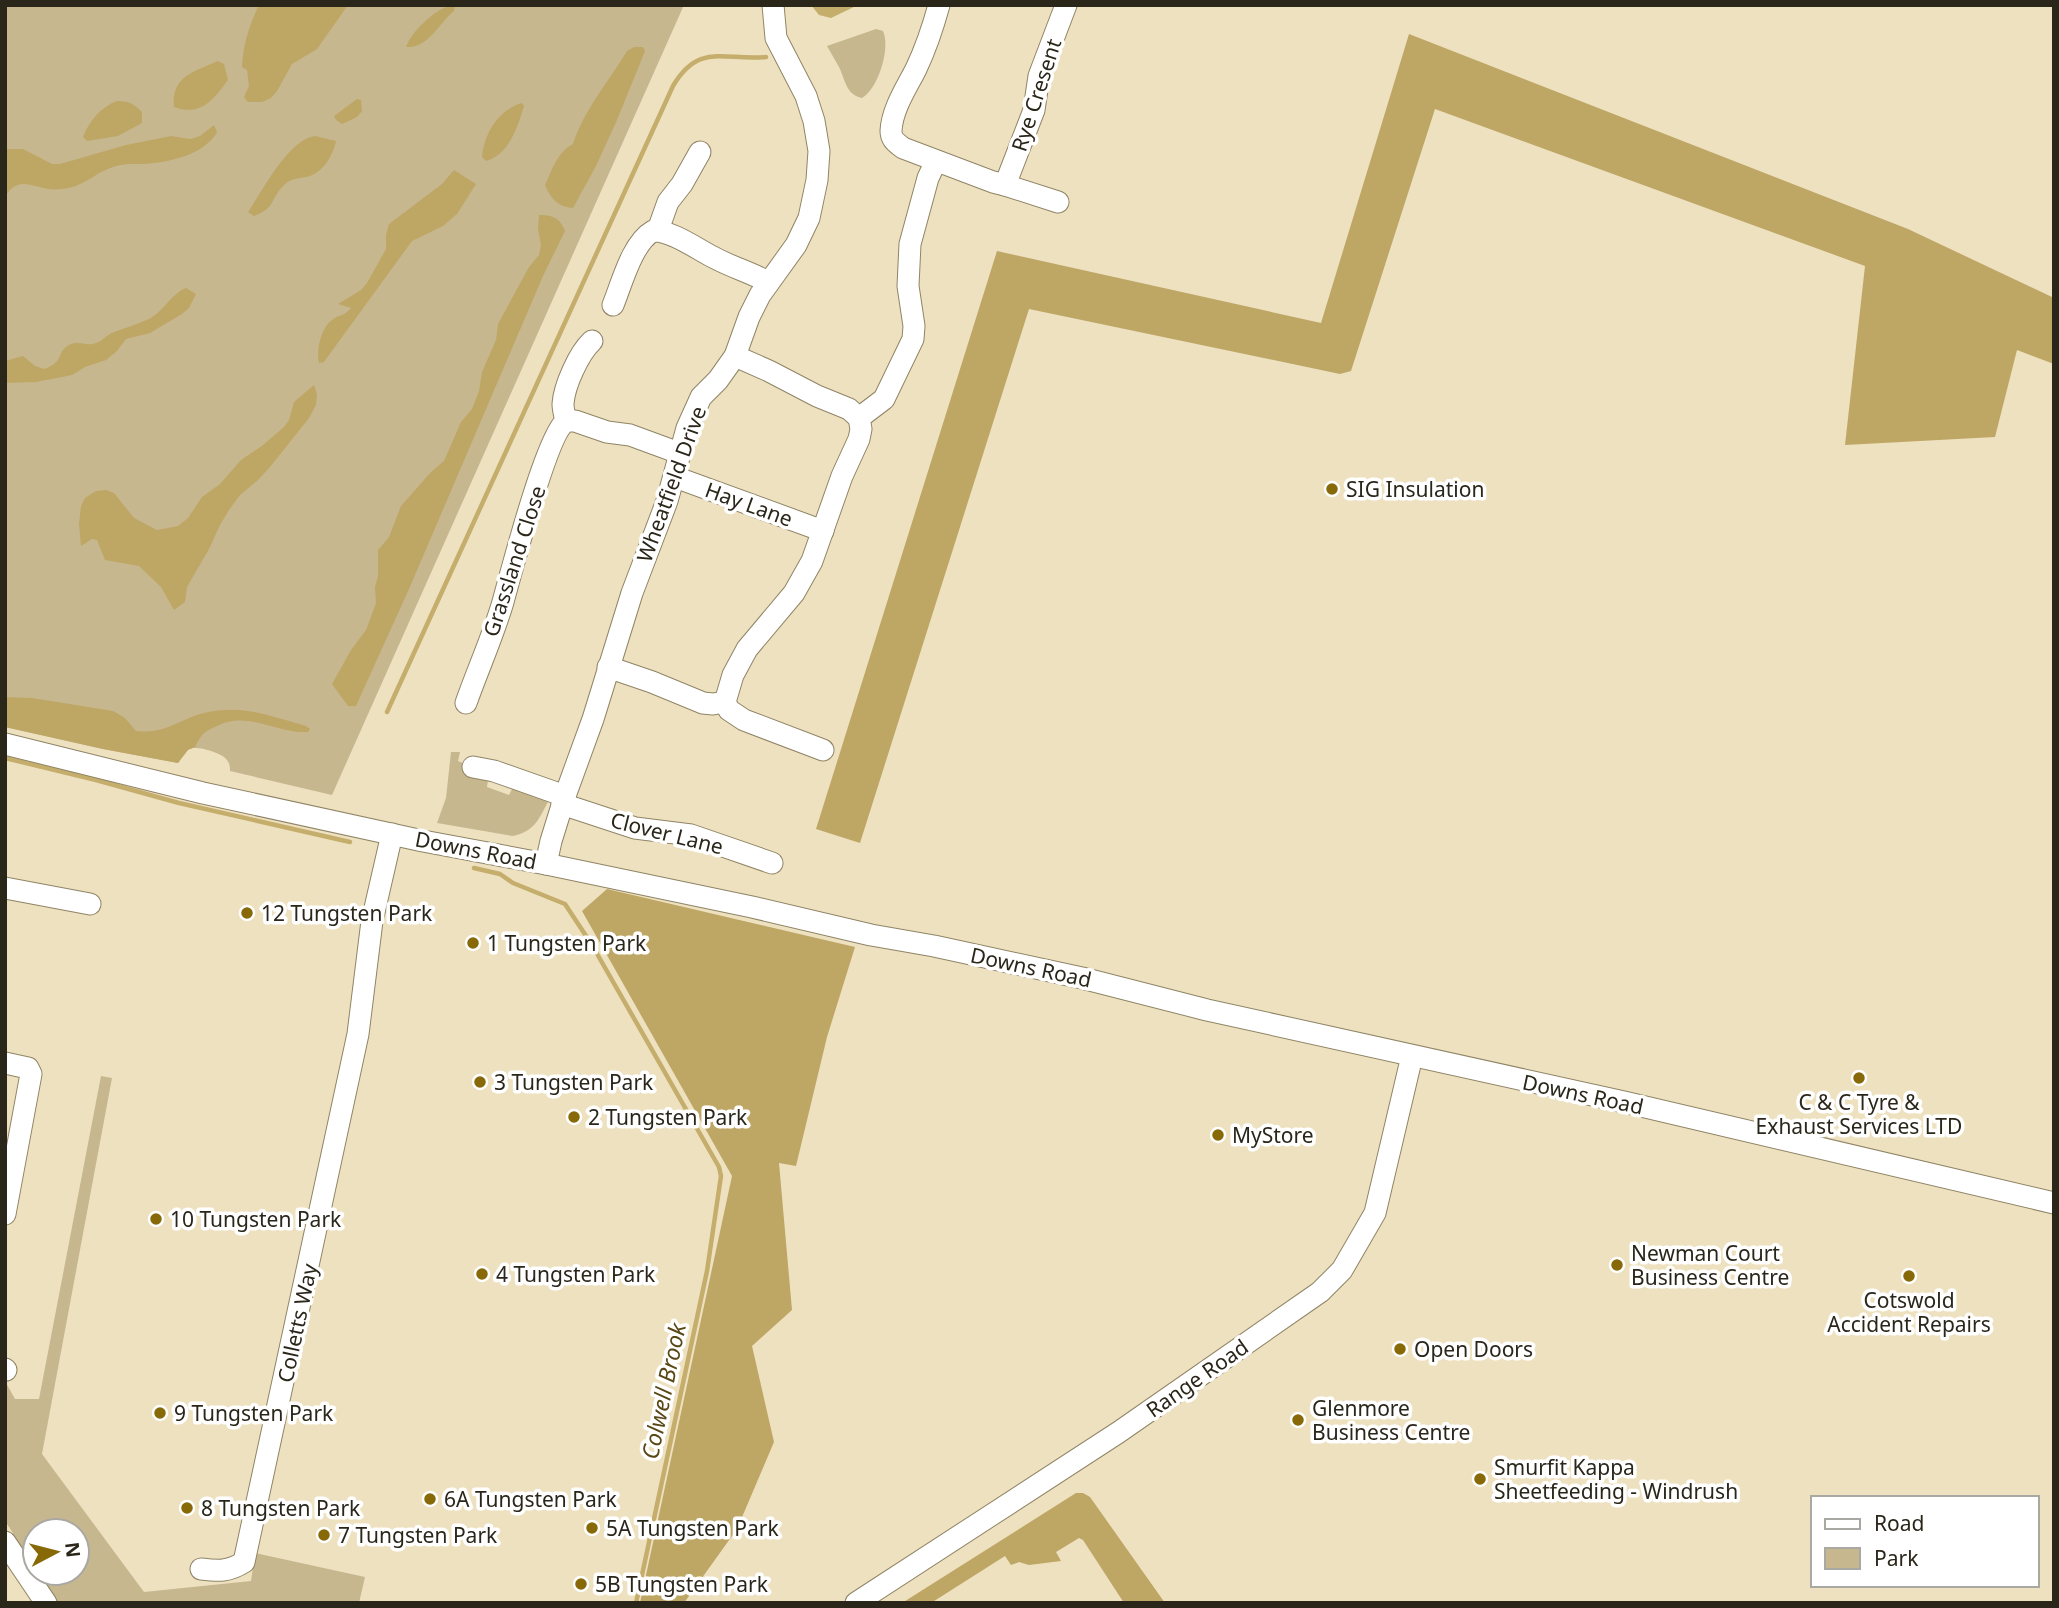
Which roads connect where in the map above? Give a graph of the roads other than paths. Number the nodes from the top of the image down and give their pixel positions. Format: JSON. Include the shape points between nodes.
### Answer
{"nodes":[{"id":1,"x":773,"y":5,"type":"edge"},
{"id":2,"x":939,"y":5,"type":"edge"},
{"id":3,"x":1066,"y":5,"type":"edge"},
{"id":4,"x":700,"y":152,"type":"dead end"},
{"id":5,"x":936,"y":161,"type":"junction"},
{"id":6,"x":1005,"y":185,"type":"junction"},
{"id":7,"x":1059,"y":202,"type":"dead end"},
{"id":8,"x":658,"y":230,"type":"junction"},
{"id":9,"x":768,"y":282,"type":"junction"},
{"id":10,"x":613,"y":305,"type":"dead end"},
{"id":11,"x":592,"y":341,"type":"dead end"},
{"id":12,"x":735,"y":356,"type":"junction"},
{"id":13,"x":859,"y":418,"type":"junction"},
{"id":14,"x":566,"y":421,"type":"junction"},
{"id":15,"x":679,"y":453,"type":"junction"},
{"id":16,"x":675,"y":477,"type":"junction"},
{"id":17,"x":823,"y":531,"type":"junction"},
{"id":18,"x":608,"y":667,"type":"junction"},
{"id":19,"x":724,"y":702,"type":"junction"},
{"id":20,"x":466,"y":703,"type":"dead end"},
{"id":21,"x":5,"y":744,"type":"edge"},
{"id":22,"x":823,"y":750,"type":"dead end"},
{"id":23,"x":473,"y":767,"type":"dead end"},
{"id":24,"x":564,"y":800,"type":"junction"},
{"id":25,"x":392,"y":834,"type":"junction"},
{"id":26,"x":772,"y":863,"type":"dead end"},
{"id":27,"x":546,"y":864,"type":"junction"},
{"id":28,"x":5,"y":888,"type":"edge"},
{"id":29,"x":90,"y":904,"type":"dead end"},
{"id":30,"x":1412,"y":1056,"type":"junction"},
{"id":31,"x":5,"y":1063,"type":"edge"},
{"id":32,"x":2054,"y":1203,"type":"edge"},
{"id":33,"x":5,"y":1214,"type":"edge"},
{"id":34,"x":5,"y":1542,"type":"edge"},
{"id":35,"x":201,"y":1569,"type":"dead end"},
{"id":36,"x":46,"y":1603,"type":"edge"},
{"id":37,"x":856,"y":1603,"type":"edge"}],
"edges":[{"from":1,"to":9,"type":"street","name":"Wheatfield Drive","via":[[776,38],[806,96],[819,151],[809,218],[796,245]]},
{"from":2,"to":5,"type":"street","via":[[891,130],[903,148]]},
{"from":3,"to":6,"type":"street","name":"Rye Cresent"},
{"from":4,"to":8,"type":"street","via":[[668,202]]},
{"from":5,"to":6,"type":"street"},
{"from":5,"to":13,"type":"street","via":[[910,244],[908,286],[914,339],[884,399]]},
{"from":6,"to":7,"type":"street"},
{"from":8,"to":9,"type":"street"},
{"from":8,"to":10,"type":"street","via":[[644,237],[637,248]]},
{"from":9,"to":12,"type":"street","name":"Wheatfield Drive"},
{"from":11,"to":14,"type":"street","name":"Grassland Close","via":[[567,386]]},
{"from":12,"to":13,"type":"street"},
{"from":12,"to":15,"type":"street","name":"Wheatfield Drive","via":[[696,406]]},
{"from":13,"to":17,"type":"street","via":[[859,439]]},
{"from":14,"to":15,"type":"street","via":[[630,435]]},
{"from":14,"to":20,"type":"street","name":"Grassland Close","via":[[554,437]]},
{"from":15,"to":16,"type":"street","name":"Wheatfield Drive"},
{"from":16,"to":17,"type":"street","name":"Hay Lane"},
{"from":16,"to":18,"type":"street","name":"Wheatfield Drive"},
{"from":17,"to":19,"type":"street","via":[[804,579],[747,649]]},
{"from":18,"to":19,"type":"street","via":[[703,703]]},
{"from":18,"to":24,"type":"street","name":"Wheatfield Drive"},
{"from":19,"to":22,"type":"street","via":[[744,720]]},
{"from":21,"to":25,"type":"street","name":"Downs Road"},
{"from":23,"to":24,"type":"street","name":"Clover Lane"},
{"from":24,"to":26,"type":"street","name":"Clover Lane","via":[[635,828],[691,835]]},
{"from":24,"to":27,"type":"street","name":"Wheatfield Drive"},
{"from":25,"to":27,"type":"street","name":"Downs Road"},
{"from":25,"to":35,"type":"street","name":"Colletts Way","via":[[372,921],[358,1034],[244,1562],[233,1569]]},
{"from":27,"to":30,"type":"street","name":"Downs Road","via":[[1082,978]]},
{"from":28,"to":29,"type":"street"},
{"from":30,"to":32,"type":"street","name":"Downs Road"},
{"from":30,"to":37,"type":"street","name":"Range Road","via":[[1375,1213],[1342,1270],[1320,1292],[1109,1439]]},
{"from":31,"to":33,"type":"street","via":[[28,1068],[32,1074]]},
{"from":34,"to":36,"type":"street"}]}
